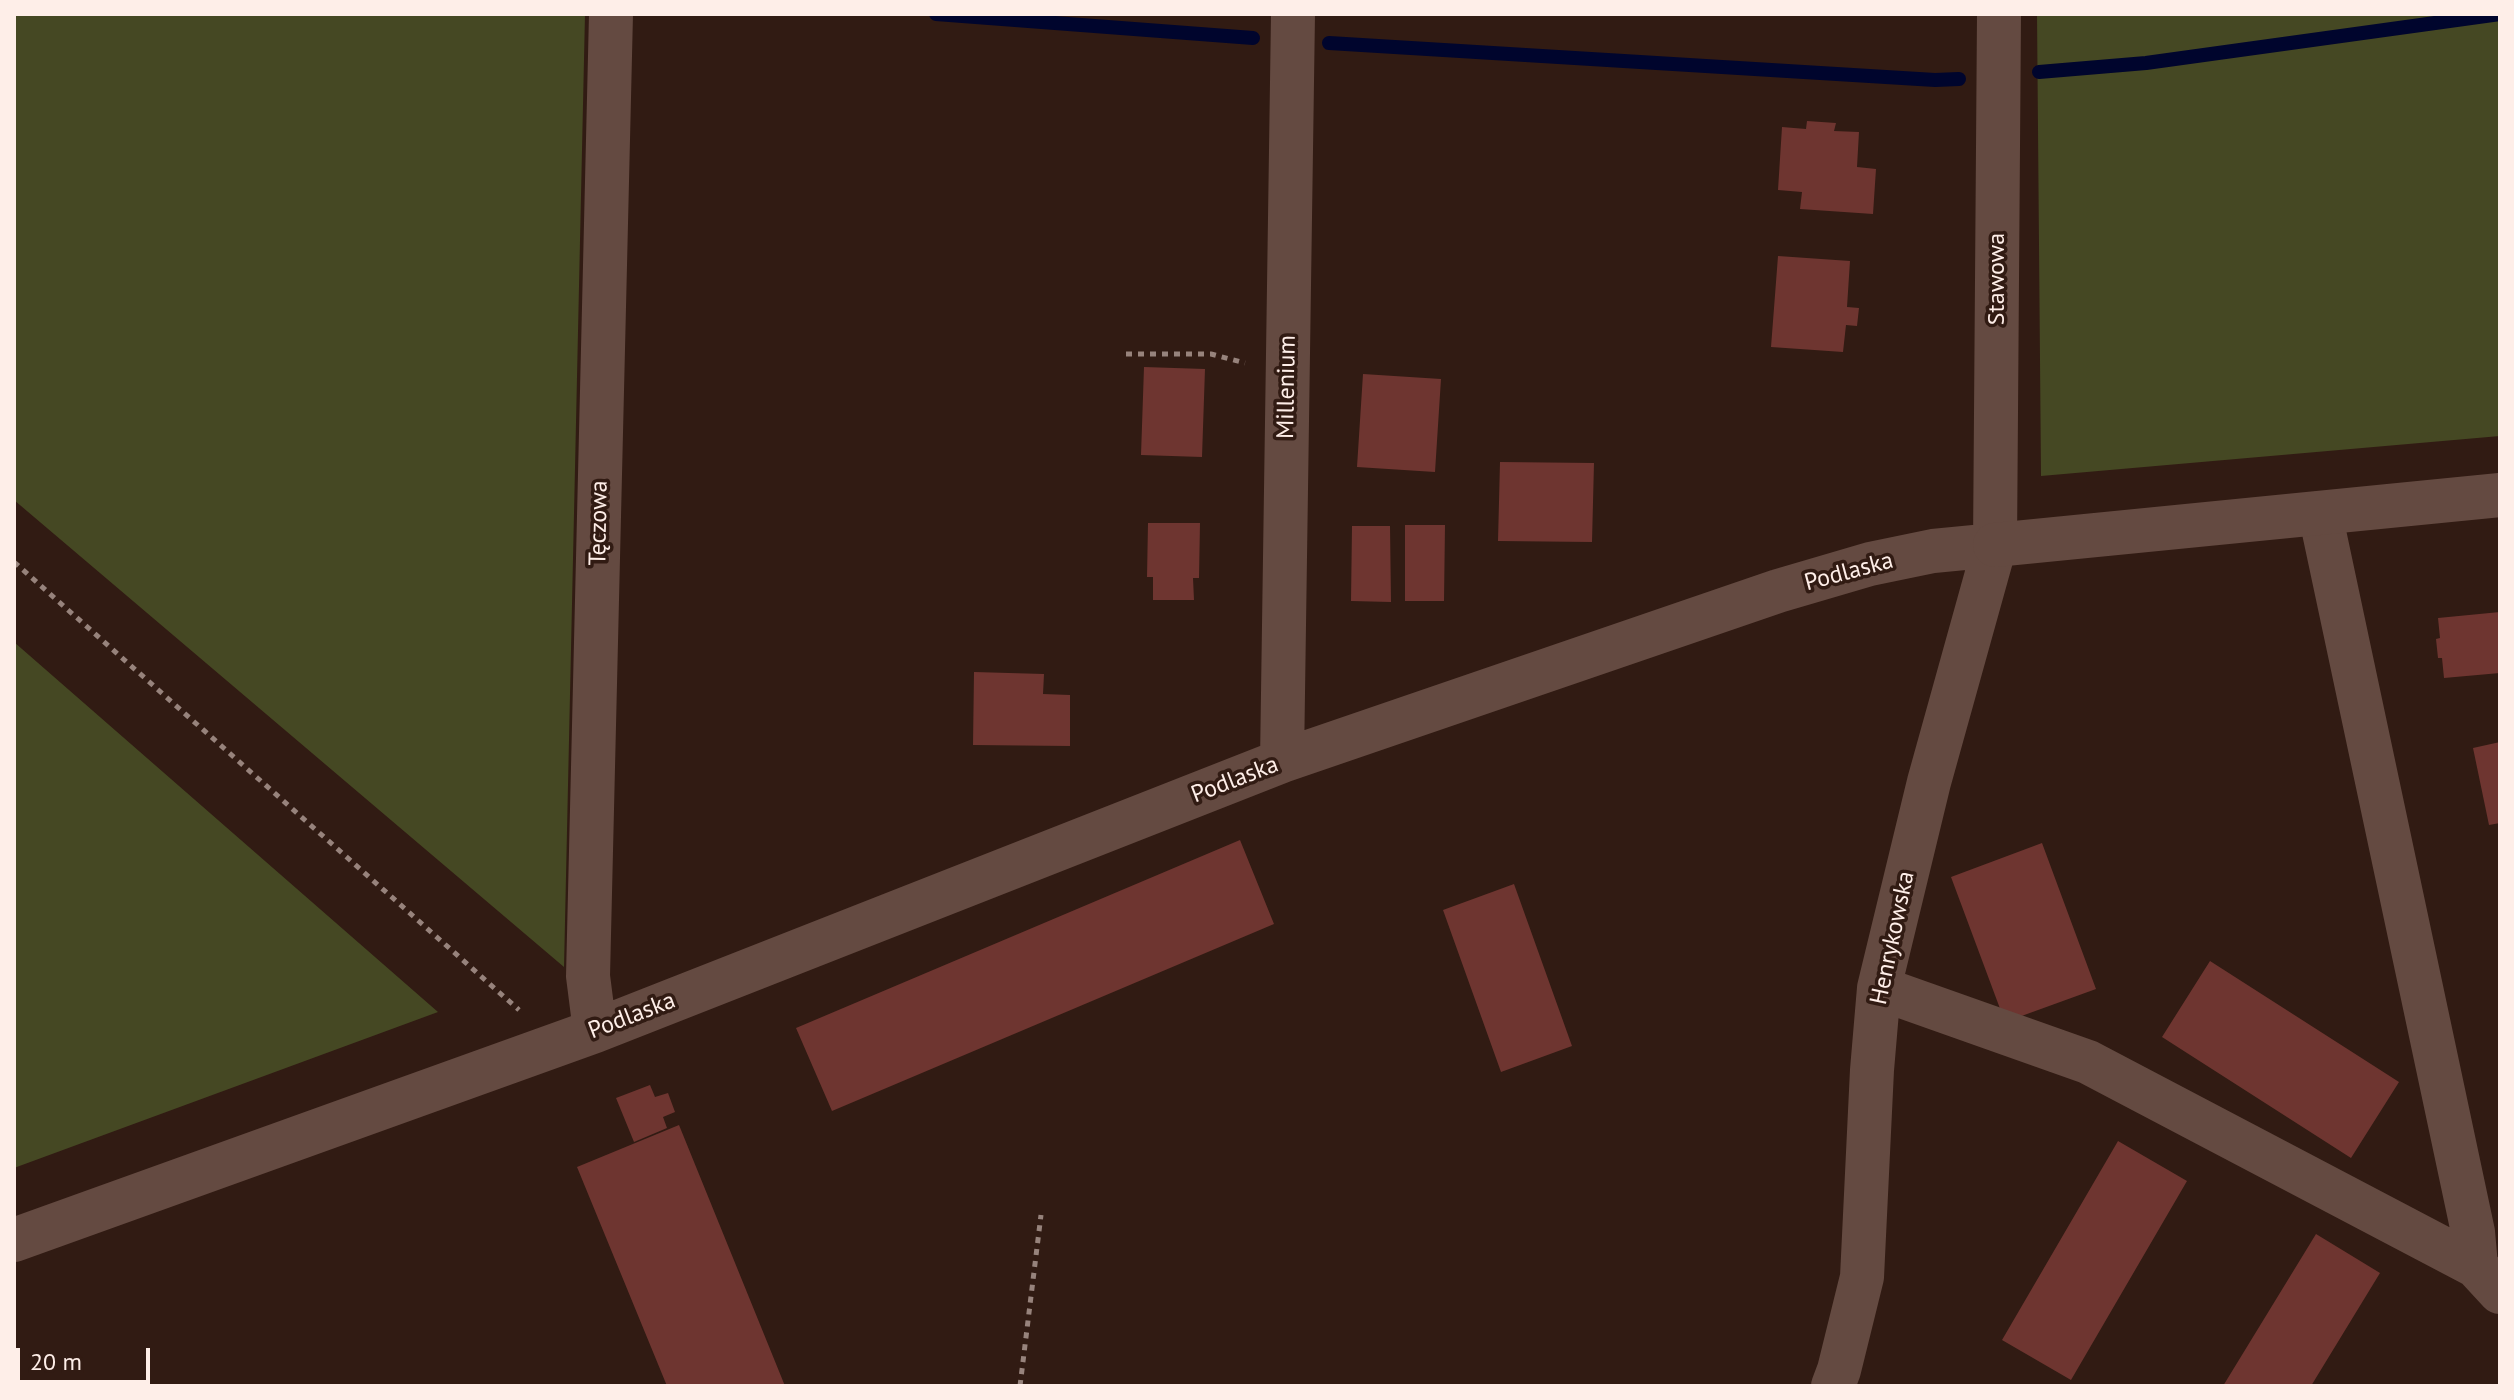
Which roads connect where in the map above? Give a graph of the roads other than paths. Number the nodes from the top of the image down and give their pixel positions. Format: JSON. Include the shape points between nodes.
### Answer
{"nodes":[{"id":1,"x":611,"y":14,"type":"edge"},
{"id":2,"x":1293,"y":14,"type":"edge"},
{"id":3,"x":1999,"y":14,"type":"edge"},
{"id":4,"x":2500,"y":495,"type":"edge"},
{"id":5,"x":2320,"y":513,"type":"junction"},
{"id":6,"x":1995,"y":545,"type":"junction"},
{"id":7,"x":1282,"y":761,"type":"junction"},
{"id":8,"x":1879,"y":988,"type":"junction"},
{"id":9,"x":576,"y":1038,"type":"junction"},
{"id":10,"x":14,"y":1240,"type":"edge"},
{"id":11,"x":2488,"y":1279,"type":"edge"},
{"id":12,"x":1847,"y":1381,"type":"edge"}],
"edges":[{"from":1,"to":9,"type":"street","name":"Tęczowa","via":[[588,976]]},
{"from":2,"to":7,"type":"street","name":"Millenium"},
{"from":3,"to":6,"type":"street","name":"Stawowa"},
{"from":4,"to":5,"type":"street","name":"Podlaska"},
{"from":5,"to":6,"type":"street","name":"Podlaska"},
{"from":5,"to":11,"type":"street","via":[[2470,1216]]},
{"from":6,"to":7,"type":"street","name":"Podlaska","via":[[1870,564],[1778,591]]},
{"from":6,"to":8,"type":"street","name":"Henrykowska"},
{"from":7,"to":9,"type":"street","name":"Podlaska"},
{"from":8,"to":11,"type":"street","via":[[2088,1062]]},
{"from":8,"to":12,"type":"street","name":"Henrykowska","via":[[1862,1277]]},
{"from":9,"to":10,"type":"street","name":"Podlaska"}]}
